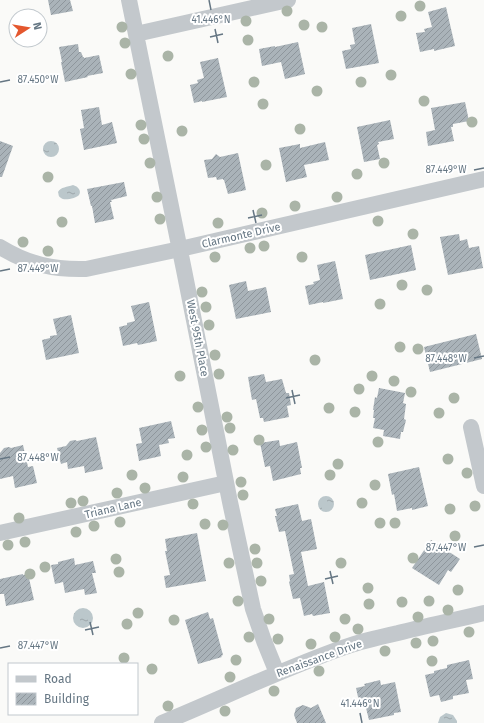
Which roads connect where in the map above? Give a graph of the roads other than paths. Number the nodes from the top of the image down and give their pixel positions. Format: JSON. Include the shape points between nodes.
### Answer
{"nodes":[{"id":1,"x":129,"y":0,"type":"edge"},
{"id":2,"x":288,"y":0,"type":"edge"},
{"id":3,"x":136,"y":34,"type":"junction"},
{"id":4,"x":484,"y":179,"type":"edge"},
{"id":5,"x":0,"y":247,"type":"edge"},
{"id":6,"x":180,"y":248,"type":"junction"},
{"id":7,"x":471,"y":428,"type":"dead end"},
{"id":8,"x":226,"y":483,"type":"junction"},
{"id":9,"x":484,"y":486,"type":"edge"},
{"id":10,"x":0,"y":533,"type":"edge"},
{"id":11,"x":484,"y":613,"type":"edge"},
{"id":12,"x":277,"y":673,"type":"junction"},
{"id":13,"x":162,"y":723,"type":"edge"}],
"edges":[{"from":1,"to":3,"type":"street","name":"West 95th Place"},
{"from":2,"to":3,"type":"street"},
{"from":3,"to":6,"type":"street","name":"West 95th Place"},
{"from":4,"to":6,"type":"street","name":"Clarmonte Drive"},
{"from":5,"to":6,"type":"street","name":"Clarmonte Drive","via":[[24,260],[55,268],[72,269],[102,266]]},
{"from":6,"to":8,"type":"street","name":"West 95th Place"},
{"from":7,"to":9,"type":"street"},
{"from":8,"to":10,"type":"street","name":"Triana Lane"},
{"from":8,"to":12,"type":"street","name":"West 95th Place","via":[[253,608]]},
{"from":11,"to":12,"type":"street","name":"Renaissance Drive","via":[[368,640]]},
{"from":12,"to":13,"type":"street","name":"Renaissance Drive"}]}
